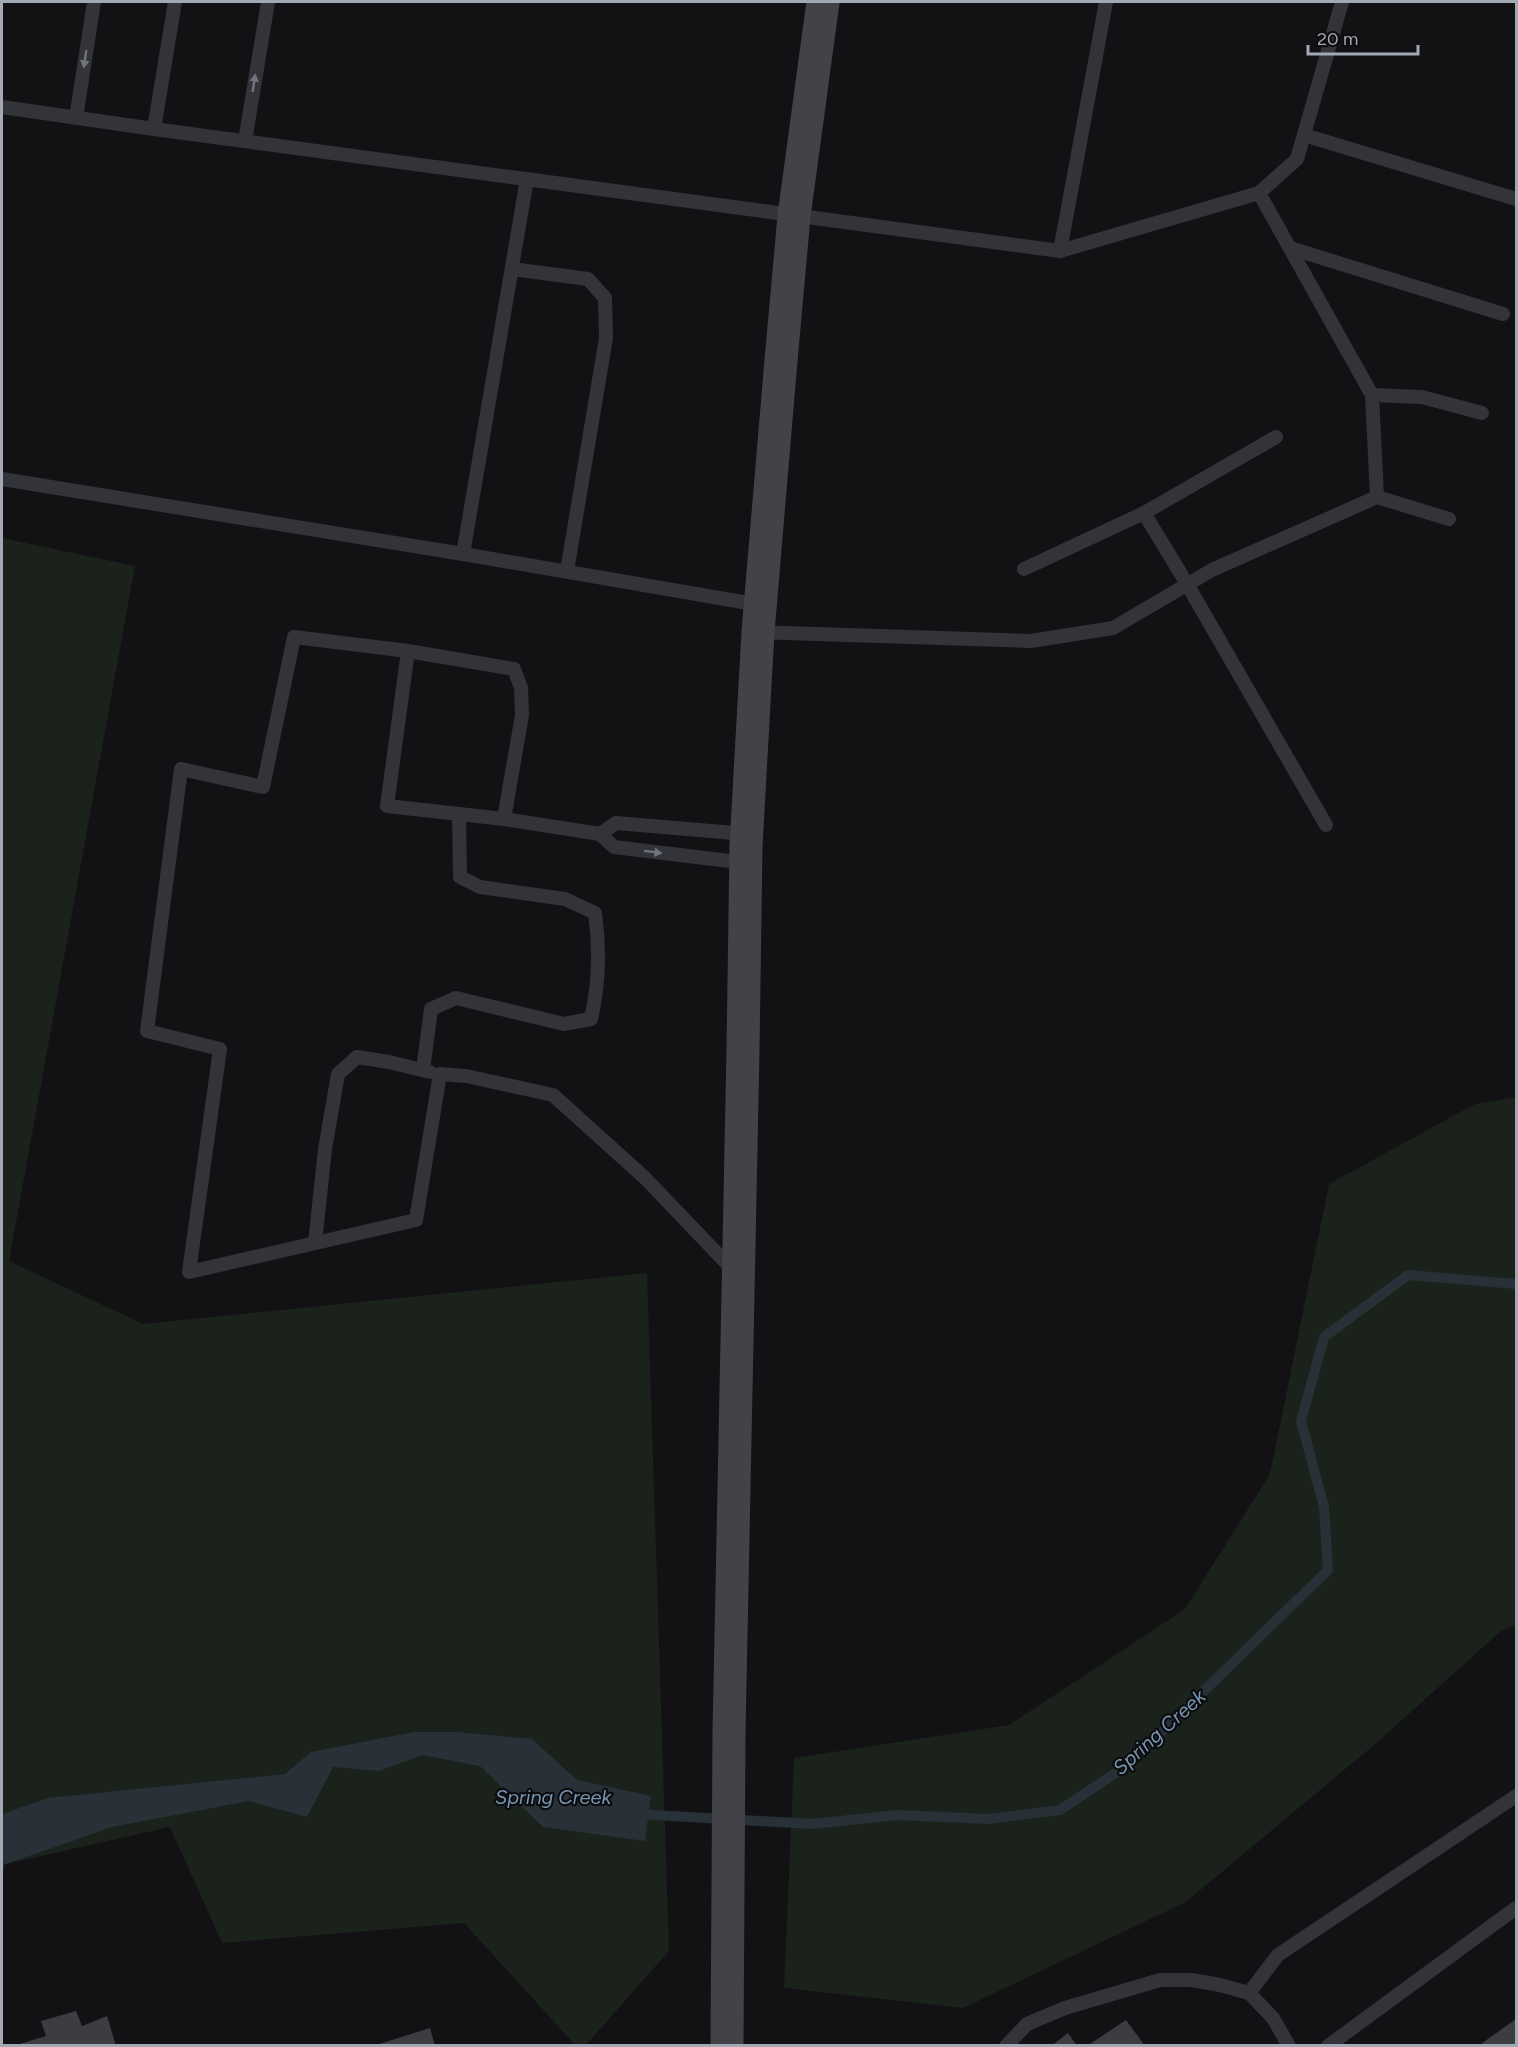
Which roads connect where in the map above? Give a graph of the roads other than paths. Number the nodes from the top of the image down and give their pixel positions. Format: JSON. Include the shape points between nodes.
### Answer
{"nodes":[{"id":1,"x":94,"y":2,"type":"edge"},
{"id":2,"x":175,"y":2,"type":"edge"},
{"id":3,"x":268,"y":2,"type":"edge"},
{"id":4,"x":823,"y":2,"type":"edge"},
{"id":5,"x":1106,"y":2,"type":"edge"},
{"id":6,"x":1342,"y":2,"type":"edge"},
{"id":7,"x":2,"y":107,"type":"edge"},
{"id":8,"x":76,"y":117,"type":"junction"},
{"id":9,"x":154,"y":129,"type":"junction"},
{"id":10,"x":1304,"y":135,"type":"junction"},
{"id":11,"x":245,"y":141,"type":"junction"},
{"id":12,"x":527,"y":179,"type":"junction"},
{"id":13,"x":1259,"y":193,"type":"junction"},
{"id":14,"x":1516,"y":199,"type":"edge"},
{"id":15,"x":795,"y":216,"type":"junction"},
{"id":16,"x":1290,"y":248,"type":"junction"},
{"id":17,"x":1060,"y":251,"type":"junction"},
{"id":18,"x":512,"y":269,"type":"junction"},
{"id":19,"x":1503,"y":314,"type":"dead end"},
{"id":20,"x":1372,"y":395,"type":"junction"},
{"id":21,"x":1482,"y":413,"type":"dead end"},
{"id":22,"x":1276,"y":437,"type":"dead end"},
{"id":23,"x":2,"y":479,"type":"edge"},
{"id":24,"x":1377,"y":497,"type":"junction"},
{"id":25,"x":1144,"y":513,"type":"junction"},
{"id":26,"x":1449,"y":519,"type":"dead end"},
{"id":27,"x":463,"y":554,"type":"junction"},
{"id":28,"x":1024,"y":569,"type":"dead end"},
{"id":29,"x":567,"y":571,"type":"junction"},
{"id":30,"x":1187,"y":584,"type":"junction"},
{"id":31,"x":759,"y":619,"type":"junction"},
{"id":32,"x":408,"y":651,"type":"junction"},
{"id":33,"x":459,"y":814,"type":"junction"},
{"id":34,"x":504,"y":819,"type":"junction"},
{"id":35,"x":1326,"y":825,"type":"dead end"},
{"id":36,"x":600,"y":834,"type":"junction"},
{"id":37,"x":746,"y":849,"type":"junction"},
{"id":38,"x":423,"y":1070,"type":"junction"},
{"id":39,"x":440,"y":1074,"type":"junction"},
{"id":40,"x":315,"y":1243,"type":"junction"},
{"id":41,"x":738,"y":1275,"type":"junction"},
{"id":42,"x":1516,"y":1796,"type":"edge"},
{"id":43,"x":1516,"y":1908,"type":"edge"},
{"id":44,"x":1250,"y":1992,"type":"junction"},
{"id":45,"x":727,"y":2044,"type":"edge"},
{"id":46,"x":1006,"y":2046,"type":"edge"},
{"id":47,"x":1289,"y":2046,"type":"edge"},
{"id":48,"x":1328,"y":2046,"type":"edge"}],
"edges":[{"from":1,"to":8,"type":"lane","one_way":true},
{"from":2,"to":9,"type":"lane"},
{"from":11,"to":3,"type":"lane","one_way":true},
{"from":4,"to":15,"type":"street"},
{"from":5,"to":17,"type":"lane"},
{"from":6,"to":10,"type":"lane"},
{"from":7,"to":8,"type":"lane"},
{"from":8,"to":9,"type":"lane"},
{"from":9,"to":11,"type":"lane"},
{"from":10,"to":13,"type":"lane","via":[[1297,159]]},
{"from":10,"to":14,"type":"lane"},
{"from":11,"to":12,"type":"lane"},
{"from":12,"to":15,"type":"lane"},
{"from":12,"to":18,"type":"lane"},
{"from":13,"to":16,"type":"lane"},
{"from":13,"to":17,"type":"lane"},
{"from":15,"to":17,"type":"lane"},
{"from":15,"to":31,"type":"street"},
{"from":16,"to":19,"type":"lane"},
{"from":16,"to":20,"type":"lane"},
{"from":18,"to":27,"type":"lane"},
{"from":18,"to":29,"type":"lane","via":[[588,279],[605,298],[606,338]]},
{"from":20,"to":21,"type":"lane","via":[[1422,397]]},
{"from":20,"to":24,"type":"lane"},
{"from":22,"to":25,"type":"lane"},
{"from":23,"to":27,"type":"lane"},
{"from":24,"to":26,"type":"lane"},
{"from":24,"to":30,"type":"lane"},
{"from":25,"to":28,"type":"lane"},
{"from":25,"to":30,"type":"lane"},
{"from":27,"to":29,"type":"lane"},
{"from":29,"to":31,"type":"lane"},
{"from":30,"to":31,"type":"lane","via":[[1113,628],[1031,641]]},
{"from":30,"to":35,"type":"lane"},
{"from":31,"to":37,"type":"street"},
{"from":32,"to":33,"type":"lane","via":[[387,806]]},
{"from":32,"to":34,"type":"lane","via":[[514,669],[521,688],[522,715]]},
{"from":32,"to":40,"type":"lane","via":[[294,637],[263,787],[181,769],[147,1031],[220,1049],[189,1272]]},
{"from":33,"to":34,"type":"lane"},
{"from":33,"to":38,"type":"lane","via":[[460,877],[480,887],[565,899],[595,914],[599,941],[597,994],[591,1019],[564,1024],[456,998],[431,1009]]},
{"from":34,"to":36,"type":"lane"},
{"from":36,"to":37,"type":"lane","one_way":true,"via":[[614,847]]},
{"from":36,"to":37,"type":"lane","via":[[616,823]]},
{"from":37,"to":41,"type":"street"},
{"from":38,"to":39,"type":"lane"},
{"from":38,"to":40,"type":"lane","via":[[357,1057],[338,1074]]},
{"from":39,"to":40,"type":"lane","via":[[416,1220]]},
{"from":39,"to":41,"type":"lane","via":[[553,1095],[645,1178]]},
{"from":41,"to":45,"type":"street"},
{"from":42,"to":44,"type":"lane","via":[[1278,1955]]},
{"from":43,"to":48,"type":"lane"},
{"from":44,"to":46,"type":"lane","via":[[1192,1980],[1160,1980],[1065,2008],[1028,2024]]},
{"from":44,"to":47,"type":"lane"}]}
